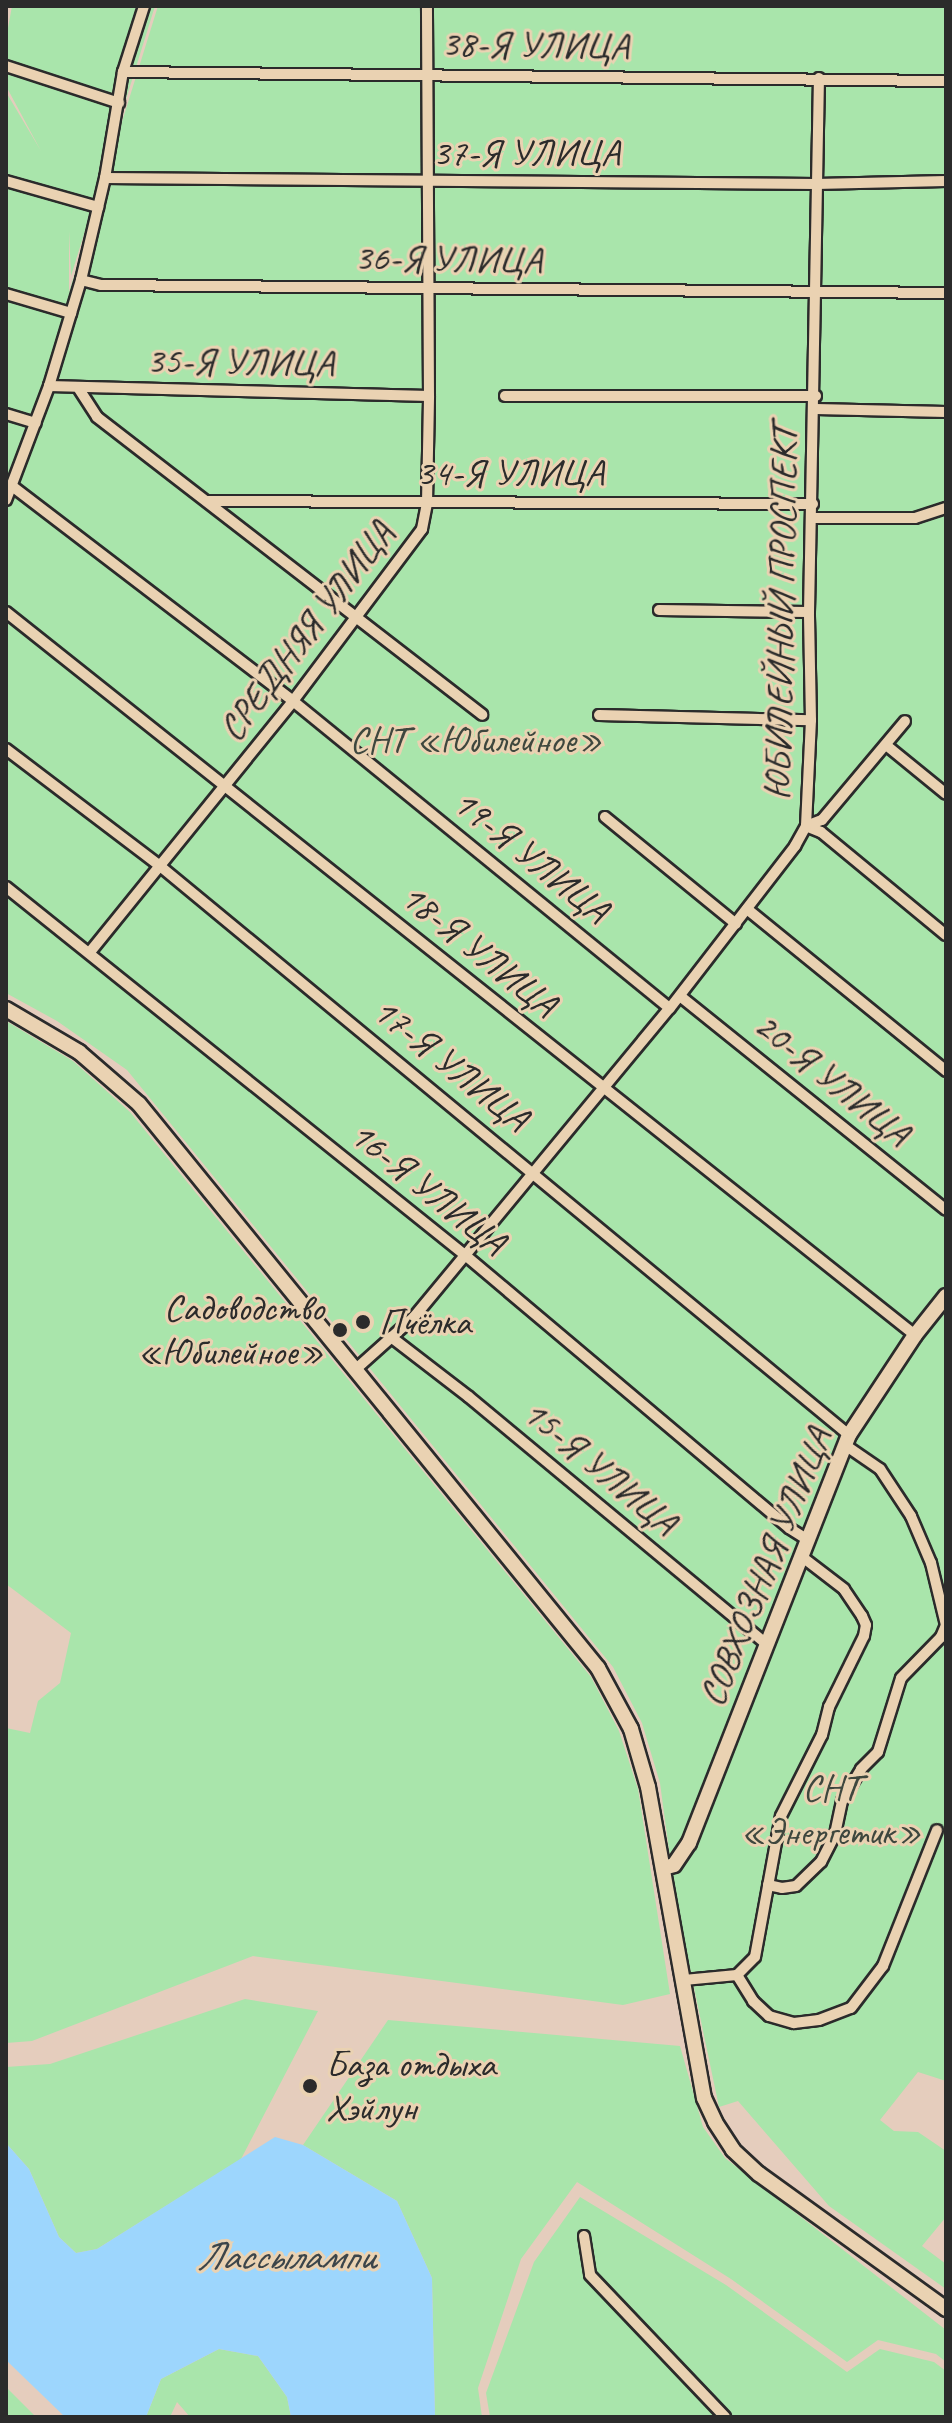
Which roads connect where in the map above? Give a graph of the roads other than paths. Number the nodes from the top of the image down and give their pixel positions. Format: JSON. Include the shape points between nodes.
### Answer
{"nodes":[{"id":1,"x":144,"y":6,"type":"edge"},
{"id":2,"x":427,"y":6,"type":"edge"},
{"id":3,"x":6,"y":66,"type":"edge"},
{"id":4,"x":123,"y":72,"type":"junction"},
{"id":5,"x":429,"y":74,"type":"junction"},
{"id":6,"x":819,"y":78,"type":"junction"},
{"id":7,"x":946,"y":81,"type":"edge"},
{"id":8,"x":119,"y":103,"type":"junction"},
{"id":9,"x":105,"y":178,"type":"junction"},
{"id":10,"x":6,"y":181,"type":"edge"},
{"id":11,"x":946,"y":181,"type":"edge"},
{"id":12,"x":428,"y":182,"type":"junction"},
{"id":13,"x":816,"y":184,"type":"junction"},
{"id":14,"x":98,"y":207,"type":"junction"},
{"id":15,"x":81,"y":280,"type":"junction"},
{"id":16,"x":429,"y":289,"type":"junction"},
{"id":17,"x":946,"y":293,"type":"edge"},
{"id":18,"x":6,"y":294,"type":"edge"},
{"id":19,"x":816,"y":294,"type":"junction"},
{"id":20,"x":71,"y":313,"type":"junction"},
{"id":21,"x":49,"y":386,"type":"junction"},
{"id":22,"x":79,"y":389,"type":"junction"},
{"id":23,"x":429,"y":396,"type":"junction"},
{"id":24,"x":505,"y":396,"type":"dead end"},
{"id":25,"x":816,"y":396,"type":"junction"},
{"id":26,"x":816,"y":409,"type":"junction"},
{"id":27,"x":946,"y":412,"type":"edge"},
{"id":28,"x":6,"y":414,"type":"edge"},
{"id":29,"x":36,"y":423,"type":"junction"},
{"id":30,"x":12,"y":486,"type":"junction"},
{"id":31,"x":6,"y":500,"type":"edge"},
{"id":32,"x":207,"y":501,"type":"junction"},
{"id":33,"x":427,"y":503,"type":"junction"},
{"id":34,"x":813,"y":504,"type":"junction"},
{"id":35,"x":946,"y":508,"type":"edge"},
{"id":36,"x":812,"y":518,"type":"junction"},
{"id":37,"x":659,"y":610,"type":"dead end"},
{"id":38,"x":6,"y":612,"type":"edge"},
{"id":39,"x":809,"y":612,"type":"junction"},
{"id":40,"x":358,"y":617,"type":"junction"},
{"id":41,"x":293,"y":701,"type":"junction"},
{"id":42,"x":482,"y":715,"type":"dead end"},
{"id":43,"x":599,"y":715,"type":"dead end"},
{"id":44,"x":811,"y":720,"type":"junction"},
{"id":45,"x":905,"y":721,"type":"dead end"},
{"id":46,"x":886,"y":745,"type":"junction"},
{"id":47,"x":6,"y":749,"type":"edge"},
{"id":48,"x":225,"y":785,"type":"junction"},
{"id":49,"x":946,"y":794,"type":"edge"},
{"id":50,"x":605,"y":817,"type":"dead end"},
{"id":51,"x":806,"y":826,"type":"junction"},
{"id":52,"x":160,"y":866,"type":"junction"},
{"id":53,"x":6,"y":887,"type":"edge"},
{"id":54,"x":747,"y":909,"type":"junction"},
{"id":55,"x":736,"y":924,"type":"junction"},
{"id":56,"x":946,"y":935,"type":"edge"},
{"id":57,"x":90,"y":952,"type":"junction"},
{"id":58,"x":680,"y":996,"type":"junction"},
{"id":59,"x":670,"y":1008,"type":"junction"},
{"id":60,"x":6,"y":1009,"type":"edge"},
{"id":61,"x":946,"y":1071,"type":"edge"},
{"id":62,"x":604,"y":1087,"type":"junction"},
{"id":63,"x":534,"y":1171,"type":"junction"},
{"id":64,"x":946,"y":1210,"type":"edge"},
{"id":65,"x":465,"y":1255,"type":"junction"},
{"id":66,"x":944,"y":1303,"type":"edge"},
{"id":67,"x":915,"y":1335,"type":"junction"},
{"id":68,"x":391,"y":1337,"type":"junction"},
{"id":69,"x":356,"y":1369,"type":"junction"},
{"id":70,"x":847,"y":1440,"type":"junction"},
{"id":71,"x":808,"y":1540,"type":"junction"},
{"id":72,"x":801,"y":1556,"type":"junction"},
{"id":73,"x":768,"y":1645,"type":"junction"},
{"id":74,"x":937,"y":1830,"type":"dead end"},
{"id":75,"x":663,"y":1868,"type":"junction"},
{"id":76,"x":768,"y":1885,"type":"junction"},
{"id":77,"x":737,"y":1975,"type":"junction"},
{"id":78,"x":684,"y":1980,"type":"junction"},
{"id":79,"x":584,"y":2236,"type":"dead end"},
{"id":80,"x":946,"y":2309,"type":"edge"},
{"id":81,"x":725,"y":2417,"type":"edge"}],
"edges":[{"from":1,"to":4,"type":"street"},
{"from":2,"to":5,"type":"street","name":"СРЕДНЯЯ УЛИЦА"},
{"from":3,"to":8,"type":"street"},
{"from":4,"to":5,"type":"street","name":"38-Я УЛИЦА"},
{"from":4,"to":8,"type":"street"},
{"from":5,"to":6,"type":"street","name":"38-Я УЛИЦА"},
{"from":5,"to":12,"type":"street","name":"СРЕДНЯЯ УЛИЦА"},
{"from":6,"to":7,"type":"street","name":"38-Я УЛИЦА"},
{"from":6,"to":13,"type":"street","name":"ЮБИЛЕЙНЫЙ ПРОСПЕКТ"},
{"from":8,"to":9,"type":"street"},
{"from":9,"to":12,"type":"street","name":"37-Я УЛИЦА"},
{"from":9,"to":14,"type":"street"},
{"from":10,"to":14,"type":"street"},
{"from":11,"to":13,"type":"street","name":"37-Я УЛИЦА"},
{"from":12,"to":13,"type":"street","name":"37-Я УЛИЦА"},
{"from":12,"to":16,"type":"street","name":"СРЕДНЯЯ УЛИЦА"},
{"from":13,"to":19,"type":"street","name":"ЮБИЛЕЙНЫЙ ПРОСПЕКТ"},
{"from":14,"to":15,"type":"street"},
{"from":15,"to":16,"type":"street","name":"36-Я УЛИЦА","via":[[101,285]]},
{"from":15,"to":20,"type":"street"},
{"from":16,"to":19,"type":"street","name":"36-Я УЛИЦА"},
{"from":16,"to":23,"type":"street","name":"СРЕДНЯЯ УЛИЦА"},
{"from":17,"to":19,"type":"street","name":"36-Я УЛИЦА"},
{"from":18,"to":20,"type":"street"},
{"from":19,"to":25,"type":"street","name":"ЮБИЛЕЙНЫЙ ПРОСПЕКТ"},
{"from":20,"to":21,"type":"street"},
{"from":21,"to":22,"type":"street","name":"35-Я УЛИЦА"},
{"from":21,"to":29,"type":"street"},
{"from":22,"to":23,"type":"street","name":"35-Я УЛИЦА"},
{"from":22,"to":32,"type":"street","via":[[97,417]]},
{"from":23,"to":33,"type":"street","name":"СРЕДНЯЯ УЛИЦА"},
{"from":24,"to":25,"type":"street"},
{"from":25,"to":26,"type":"street","name":"ЮБИЛЕЙНЫЙ ПРОСПЕКТ"},
{"from":26,"to":27,"type":"street"},
{"from":26,"to":34,"type":"street","name":"ЮБИЛЕЙНЫЙ ПРОСПЕКТ"},
{"from":28,"to":29,"type":"street"},
{"from":29,"to":30,"type":"street"},
{"from":30,"to":31,"type":"street"},
{"from":30,"to":41,"type":"street","name":"19-Я УЛИЦА"},
{"from":32,"to":33,"type":"street","name":"34-Я УЛИЦА"},
{"from":32,"to":40,"type":"street"},
{"from":33,"to":34,"type":"street","name":"34-Я УЛИЦА"},
{"from":33,"to":40,"type":"street","name":"СРЕДНЯЯ УЛИЦА","via":[[422,529]]},
{"from":34,"to":36,"type":"street","name":"ЮБИЛЕЙНЫЙ ПРОСПЕКТ"},
{"from":35,"to":36,"type":"street","via":[[915,518]]},
{"from":36,"to":39,"type":"street","name":"ЮБИЛЕЙНЫЙ ПРОСПЕКТ"},
{"from":37,"to":39,"type":"street"},
{"from":38,"to":48,"type":"street","name":"18-Я УЛИЦА"},
{"from":39,"to":44,"type":"street","name":"ЮБИЛЕЙНЫЙ ПРОСПЕКТ"},
{"from":40,"to":41,"type":"street","name":"СРЕДНЯЯ УЛИЦА"},
{"from":40,"to":42,"type":"street"},
{"from":41,"to":48,"type":"street","name":"СРЕДНЯЯ УЛИЦА"},
{"from":41,"to":59,"type":"street","name":"19-Я УЛИЦА"},
{"from":43,"to":44,"type":"street"},
{"from":44,"to":51,"type":"street","name":"ЮБИЛЕЙНЫЙ ПРОСПЕКТ"},
{"from":45,"to":46,"type":"street"},
{"from":46,"to":49,"type":"street"},
{"from":46,"to":51,"type":"street","via":[[822,820]]},
{"from":47,"to":52,"type":"street","name":"17-Я УЛИЦА"},
{"from":48,"to":52,"type":"street","name":"СРЕДНЯЯ УЛИЦА"},
{"from":48,"to":62,"type":"street","name":"18-Я УЛИЦА"},
{"from":50,"to":55,"type":"street"},
{"from":51,"to":54,"type":"street","name":"ЮБИЛЕЙНЫЙ ПРОСПЕКТ"},
{"from":51,"to":56,"type":"street","via":[[821,832]]},
{"from":52,"to":57,"type":"street","name":"СРЕДНЯЯ УЛИЦА"},
{"from":52,"to":63,"type":"street","name":"17-Я УЛИЦА"},
{"from":53,"to":57,"type":"street","name":"16-Я УЛИЦА"},
{"from":54,"to":55,"type":"street","name":"ЮБИЛЕЙНЫЙ ПРОСПЕКТ"},
{"from":54,"to":61,"type":"street"},
{"from":55,"to":58,"type":"street","name":"ЮБИЛЕЙНЫЙ ПРОСПЕКТ"},
{"from":57,"to":65,"type":"street","name":"16-Я УЛИЦА"},
{"from":58,"to":59,"type":"street","name":"ЮБИЛЕЙНЫЙ ПРОСПЕКТ"},
{"from":58,"to":64,"type":"street","name":"20-Я УЛИЦА"},
{"from":59,"to":62,"type":"street","name":"ЮБИЛЕЙНЫЙ ПРОСПЕКТ"},
{"from":60,"to":69,"type":"main road","via":[[79,1052],[139,1104]]},
{"from":62,"to":63,"type":"street","name":"ЮБИЛЕЙНЫЙ ПРОСПЕКТ"},
{"from":62,"to":67,"type":"street","name":"18-Я УЛИЦА"},
{"from":63,"to":65,"type":"street","name":"ЮБИЛЕЙНЫЙ ПРОСПЕКТ"},
{"from":63,"to":70,"type":"street","name":"17-Я УЛИЦА"},
{"from":65,"to":68,"type":"street","name":"ЮБИЛЕЙНЫЙ ПРОСПЕКТ"},
{"from":65,"to":71,"type":"street","name":"16-Я УЛИЦА"},
{"from":66,"to":67,"type":"main road","name":"СОВХОЗНАЯ УЛИЦА"},
{"from":67,"to":70,"type":"main road","name":"СОВХОЗНАЯ УЛИЦА"},
{"from":68,"to":69,"type":"street","name":"ЮБИЛЕЙНЫЙ ПРОСПЕКТ"},
{"from":68,"to":73,"type":"street","name":"15-Я УЛИЦА"},
{"from":69,"to":75,"type":"main road","via":[[598,1668],[631,1729]]},
{"from":70,"to":71,"type":"main road","name":"СОВХОЗНАЯ УЛИЦА"},
{"from":70,"to":76,"type":"street","name":"17-Я УЛИЦА","via":[[880,1469],[911,1516],[931,1563],[946,1625],[901,1678],[878,1752],[842,1801],[835,1834],[821,1862],[796,1886]]},
{"from":71,"to":72,"type":"main road","name":"СОВХОЗНАЯ УЛИЦА"},
{"from":72,"to":73,"type":"main road","name":"СОВХОЗНАЯ УЛИЦА"},
{"from":72,"to":76,"type":"street","via":[[844,1589],[866,1625],[822,1735],[781,1816]]},
{"from":73,"to":75,"type":"main road","name":"СОВХОЗНАЯ УЛИЦА","via":[[689,1843],[674,1865]]},
{"from":74,"to":77,"type":"street","via":[[883,1966],[851,2008],[794,2023],[769,2016]]},
{"from":75,"to":78,"type":"main road"},
{"from":76,"to":77,"type":"street","via":[[755,1957]]},
{"from":77,"to":78,"type":"street"},
{"from":78,"to":80,"type":"main road","via":[[704,2098],[733,2150]]},
{"from":79,"to":81,"type":"street","via":[[590,2275]]}]}
